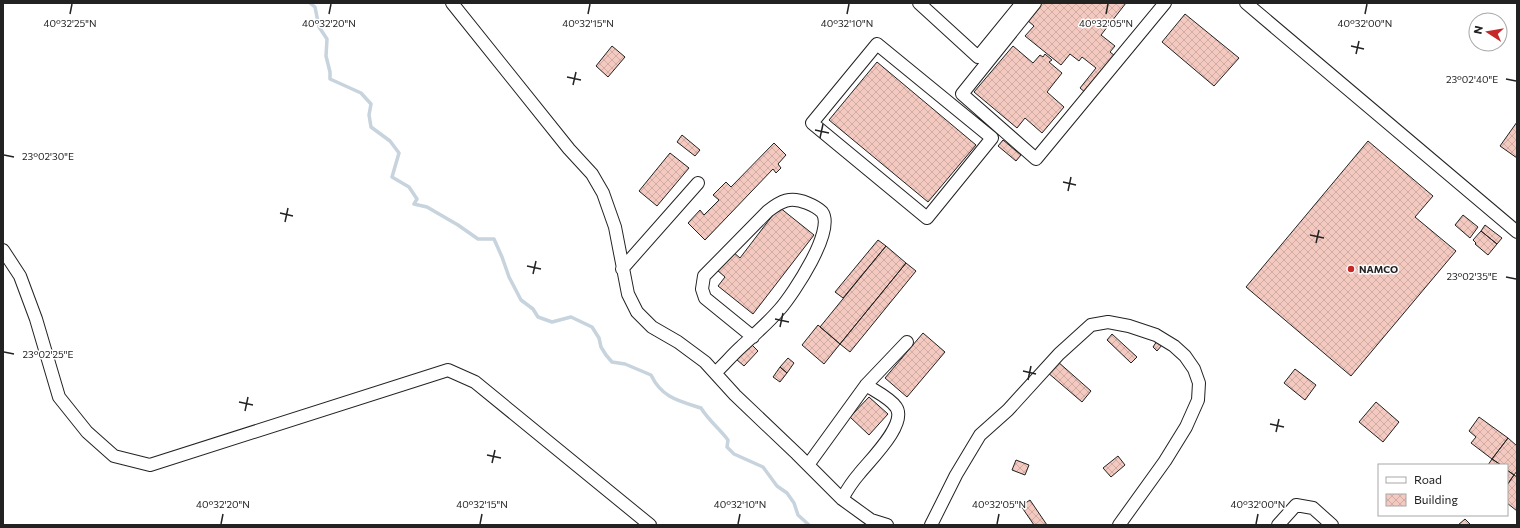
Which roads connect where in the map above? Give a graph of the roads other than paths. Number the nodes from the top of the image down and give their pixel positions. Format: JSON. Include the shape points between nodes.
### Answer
{"nodes":[{"id":1,"x":452,"y":3,"type":"edge"},
{"id":2,"x":919,"y":3,"type":"edge"},
{"id":3,"x":1022,"y":3,"type":"edge"},
{"id":4,"x":1031,"y":3,"type":"edge"},
{"id":5,"x":1034,"y":3,"type":"edge"},
{"id":6,"x":1165,"y":3,"type":"edge"},
{"id":7,"x":1246,"y":3,"type":"edge"},
{"id":8,"x":950,"y":104,"type":"junction"},
{"id":9,"x":698,"y":183,"type":"dead end"},
{"id":10,"x":1517,"y":232,"type":"edge"},
{"id":11,"x":3,"y":250,"type":"edge"},
{"id":12,"x":622,"y":269,"type":"junction"},
{"id":13,"x":753,"y":337,"type":"junction"},
{"id":14,"x":907,"y":342,"type":"dead end"},
{"id":15,"x":716,"y":373,"type":"junction"},
{"id":16,"x":866,"y":385,"type":"junction"},
{"id":17,"x":808,"y":466,"type":"junction"},
{"id":18,"x":842,"y":499,"type":"junction"},
{"id":19,"x":650,"y":525,"type":"edge"},
{"id":20,"x":887,"y":525,"type":"edge"},
{"id":21,"x":932,"y":525,"type":"edge"},
{"id":22,"x":1119,"y":525,"type":"edge"},
{"id":23,"x":1278,"y":525,"type":"edge"},
{"id":24,"x":1332,"y":525,"type":"edge"}],
"edges":[{"from":1,"to":12,"type":"street","via":[[592,174],[604,193],[615,227]]},
{"from":2,"to":3,"type":"street","via":[[978,58]]},
{"from":4,"to":8,"type":"street"},
{"from":5,"to":6,"type":"street","via":[[962,94],[1036,159]]},
{"from":7,"to":10,"type":"street"},
{"from":8,"to":8,"type":"street","via":[[878,44],[812,123],[927,218],[992,138]]},
{"from":9,"to":12,"type":"street"},
{"from":11,"to":19,"type":"street","via":[[20,276],[34,312],[59,397],[87,432],[114,456],[150,465],[448,370],[475,382]]},
{"from":12,"to":15,"type":"street","via":[[628,294],[637,312],[652,327],[678,342]]},
{"from":13,"to":13,"type":"street","via":[[705,298],[702,289],[704,276],[768,211],[790,199],[804,202],[823,213],[826,221],[819,247],[781,308]]},
{"from":13,"to":15,"type":"street"},
{"from":14,"to":16,"type":"street"},
{"from":15,"to":17,"type":"street"},
{"from":16,"to":17,"type":"street"},
{"from":16,"to":18,"type":"street","via":[[896,406],[898,416],[888,438],[847,489]]},
{"from":17,"to":18,"type":"street"},
{"from":18,"to":20,"type":"street","via":[[872,520]]},
{"from":21,"to":22,"type":"street","via":[[956,475],[980,435],[1091,325],[1108,322],[1156,335],[1174,346],[1186,356],[1199,383],[1198,400],[1186,428]]},
{"from":23,"to":24,"type":"street","via":[[1296,505],[1313,508]]}]}
